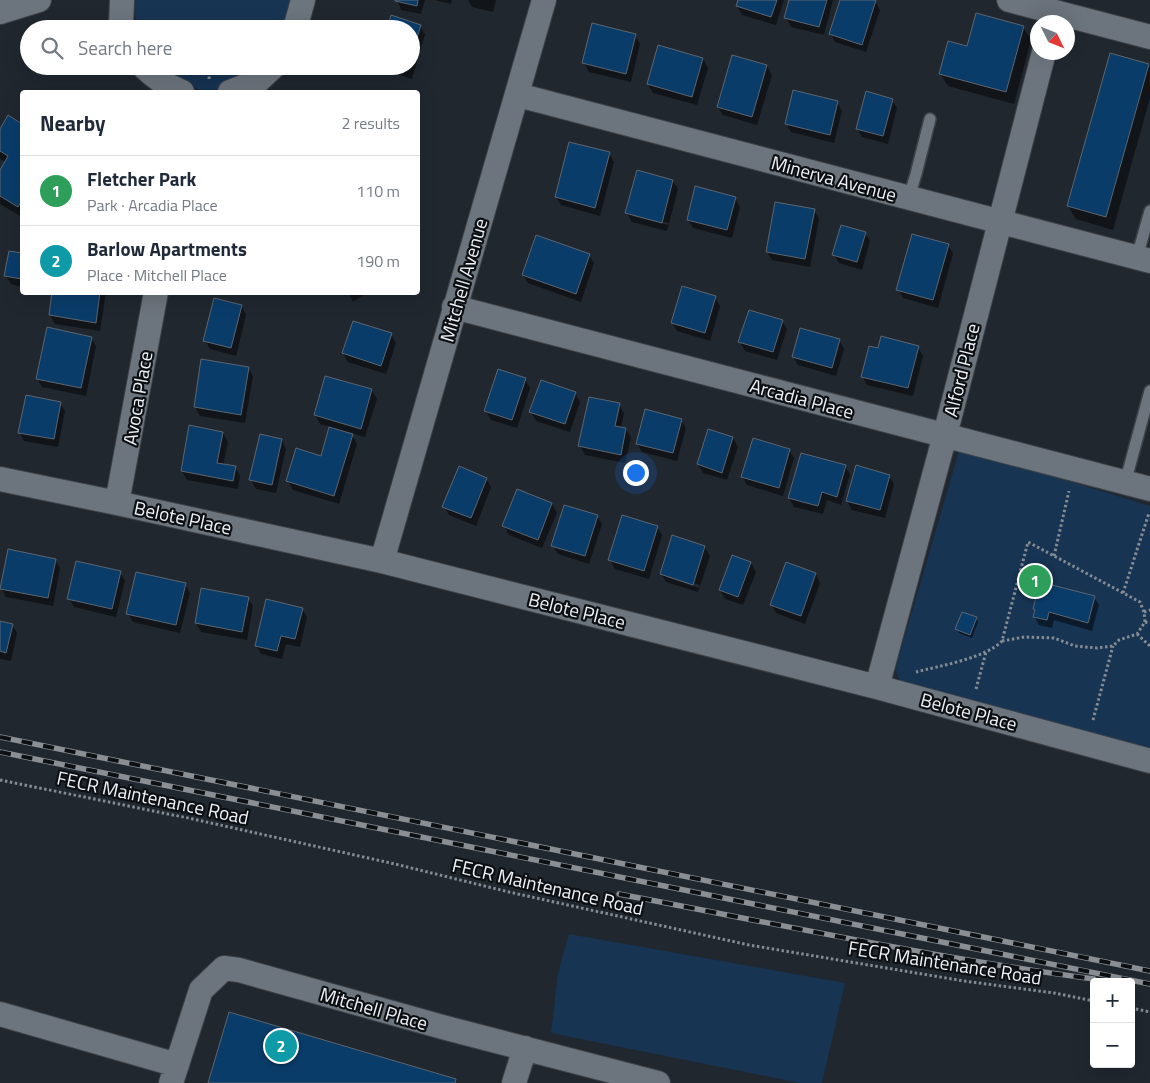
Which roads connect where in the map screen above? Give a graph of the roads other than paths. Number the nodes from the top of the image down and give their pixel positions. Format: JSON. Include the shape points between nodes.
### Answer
{"nodes":[{"id":1,"x":39,"y":0,"type":"edge"},
{"id":2,"x":122,"y":0,"type":"edge"},
{"id":3,"x":303,"y":0,"type":"edge"},
{"id":4,"x":544,"y":0,"type":"edge"},
{"id":5,"x":1009,"y":0,"type":"edge"},
{"id":6,"x":1054,"y":11,"type":"edge"},
{"id":7,"x":0,"y":12,"type":"edge"},
{"id":8,"x":121,"y":20,"type":"edge"},
{"id":9,"x":297,"y":20,"type":"edge"},
{"id":10,"x":1150,"y":37,"type":"edge"},
{"id":11,"x":1042,"y":60,"type":"edge"},
{"id":12,"x":151,"y":75,"type":"edge"},
{"id":13,"x":264,"y":75,"type":"edge"},
{"id":14,"x":177,"y":90,"type":"edge"},
{"id":15,"x":235,"y":90,"type":"edge"},
{"id":16,"x":518,"y":95,"type":"junction"},
{"id":17,"x":930,"y":119,"type":"dead end"},
{"id":18,"x":908,"y":197,"type":"junction"},
{"id":19,"x":1150,"y":211,"type":"edge"},
{"id":20,"x":999,"y":221,"type":"junction"},
{"id":21,"x":1144,"y":259,"type":"edge"},
{"id":22,"x":155,"y":295,"type":"edge"},
{"id":23,"x":454,"y":307,"type":"junction"},
{"id":24,"x":1150,"y":391,"type":"edge"},
{"id":25,"x":945,"y":435,"type":"junction"},
{"id":26,"x":0,"y":479,"type":"edge"},
{"id":27,"x":1125,"y":483,"type":"junction"},
{"id":28,"x":1150,"y":489,"type":"edge"},
{"id":29,"x":118,"y":502,"type":"junction"},
{"id":30,"x":382,"y":561,"type":"junction"},
{"id":31,"x":881,"y":688,"type":"junction"},
{"id":32,"x":1150,"y":761,"type":"edge"},
{"id":33,"x":0,"y":1014,"type":"edge"},
{"id":34,"x":524,"y":1048,"type":"junction"},
{"id":35,"x":174,"y":1074,"type":"edge"},
{"id":36,"x":514,"y":1083,"type":"edge"},
{"id":37,"x":658,"y":1083,"type":"edge"}],
"edges":[{"from":1,"to":7,"type":"street"},
{"from":2,"to":8,"type":"street"},
{"from":3,"to":9,"type":"street"},
{"from":4,"to":16,"type":"street","name":"Mitchell Avenue"},
{"from":5,"to":6,"type":"street"},
{"from":6,"to":10,"type":"street"},
{"from":11,"to":20,"type":"street","name":"Alford Place"},
{"from":12,"to":14,"type":"street"},
{"from":13,"to":15,"type":"street"},
{"from":16,"to":18,"type":"street","name":"Minerva Avenue"},
{"from":16,"to":23,"type":"street","name":"Mitchell Avenue"},
{"from":17,"to":18,"type":"lane"},
{"from":18,"to":20,"type":"street","name":"Minerva Avenue"},
{"from":19,"to":21,"type":"lane"},
{"from":20,"to":21,"type":"street","name":"Minerva Avenue"},
{"from":20,"to":25,"type":"street","name":"Alford Place"},
{"from":22,"to":29,"type":"street","name":"Avoca Place"},
{"from":23,"to":25,"type":"street","name":"Arcadia Place"},
{"from":23,"to":30,"type":"street","name":"Mitchell Avenue"},
{"from":24,"to":27,"type":"lane"},
{"from":25,"to":27,"type":"street","name":"Arcadia Place"},
{"from":25,"to":31,"type":"street","name":"Alford Place"},
{"from":26,"to":29,"type":"street","name":"Belote Place"},
{"from":27,"to":28,"type":"street","name":"Arcadia Place"},
{"from":29,"to":30,"type":"street","name":"Belote Place"},
{"from":30,"to":31,"type":"street","name":"Belote Place"},
{"from":31,"to":32,"type":"street","name":"Belote Place"},
{"from":33,"to":35,"type":"street"},
{"from":34,"to":35,"type":"street","name":"Mitchell Place","via":[[224,968],[200,990]]},
{"from":34,"to":36,"type":"street"},
{"from":34,"to":37,"type":"street","name":"Mitchell Place"}]}
